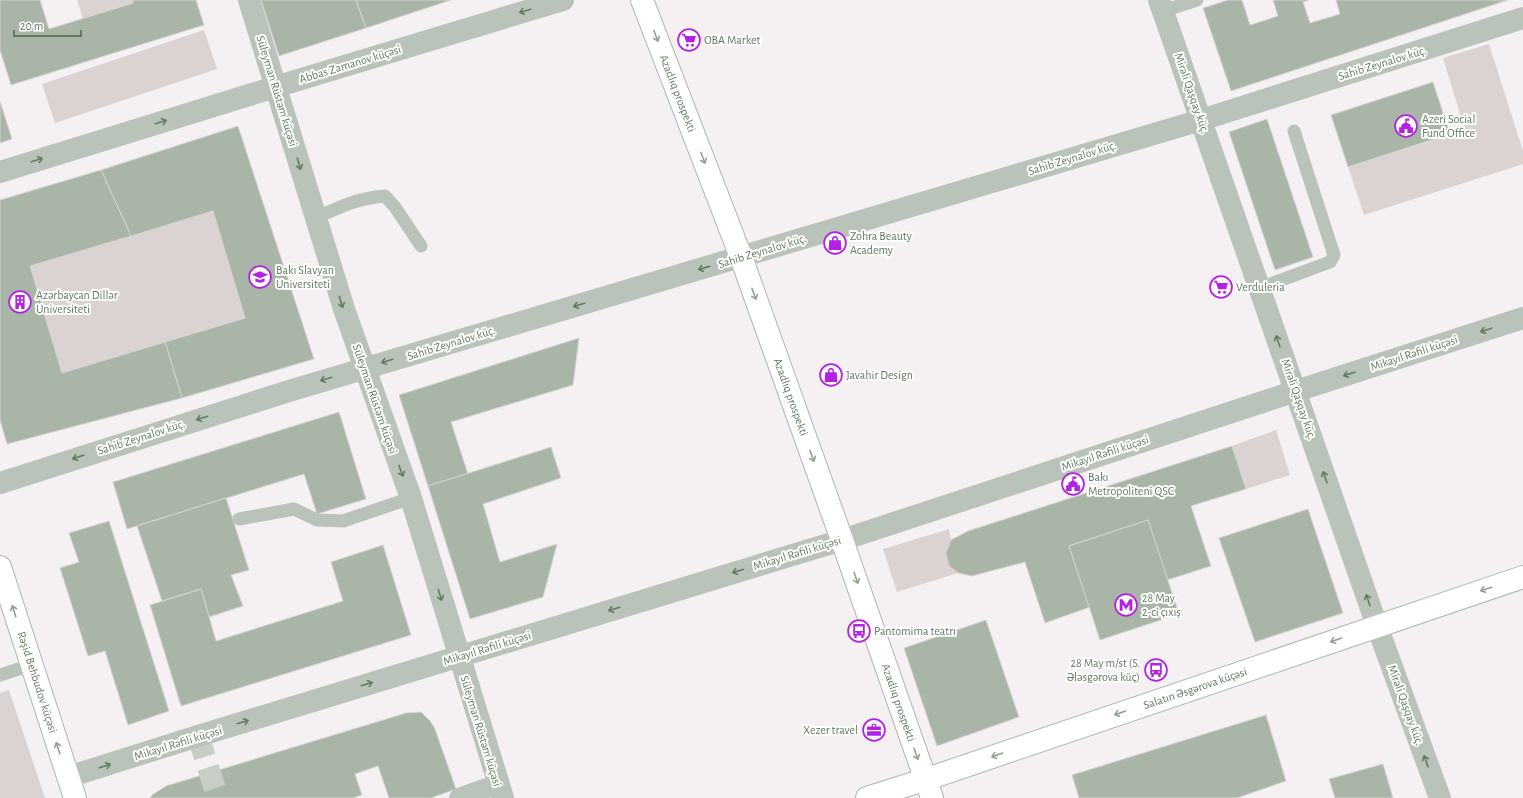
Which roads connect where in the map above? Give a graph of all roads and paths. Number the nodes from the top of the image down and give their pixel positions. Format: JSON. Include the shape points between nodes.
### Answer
{"nodes":[{"id":1,"x":249,"y":0,"type":"edge"},
{"id":2,"x":563,"y":0,"type":"edge"},
{"id":3,"x":642,"y":0,"type":"edge"},
{"id":4,"x":1197,"y":0,"type":"edge"},
{"id":5,"x":1161,"y":6,"type":"edge"},
{"id":6,"x":1523,"y":18,"type":"edge"},
{"id":7,"x":275,"y":87,"type":"junction"},
{"id":8,"x":1201,"y":120,"type":"junction"},
{"id":9,"x":1294,"y":131,"type":"dead end"},
{"id":10,"x":0,"y":172,"type":"edge"},
{"id":11,"x":316,"y":218,"type":"junction"},
{"id":12,"x":421,"y":246,"type":"dead end"},
{"id":13,"x":741,"y":257,"type":"junction"},
{"id":14,"x":1260,"y":288,"type":"junction"},
{"id":15,"x":1523,"y":318,"type":"edge"},
{"id":16,"x":364,"y":368,"type":"junction"},
{"id":17,"x":1296,"y":391,"type":"junction"},
{"id":18,"x":0,"y":483,"type":"edge"},
{"id":19,"x":411,"y":498,"type":"junction"},
{"id":20,"x":239,"y":519,"type":"dead end"},
{"id":21,"x":842,"y":540,"type":"junction"},
{"id":22,"x":1,"y":572,"type":"edge"},
{"id":23,"x":1523,"y":577,"type":"edge"},
{"id":24,"x":1377,"y":626,"type":"junction"},
{"id":25,"x":458,"y":657,"type":"junction"},
{"id":26,"x":31,"y":665,"type":"junction"},
{"id":27,"x":0,"y":675,"type":"edge"},
{"id":28,"x":68,"y":778,"type":"junction"},
{"id":29,"x":928,"y":789,"type":"edge"},
{"id":30,"x":500,"y":791,"type":"edge"},
{"id":31,"x":75,"y":798,"type":"edge"},
{"id":32,"x":459,"y":798,"type":"edge"},
{"id":33,"x":867,"y":798,"type":"edge"},
{"id":34,"x":1440,"y":798,"type":"edge"}],
"edges":[{"from":1,"to":7,"type":"street","name":"Süleyman Rüstəm küçəsi"},
{"from":2,"to":7,"type":"street","name":"Abbas Zamanov küçəsi","one_way":true},
{"from":3,"to":13,"type":"main road","name":"Azadlıq prospekti","one_way":true},
{"from":4,"to":5,"type":"lane"},
{"from":5,"to":8,"type":"street","name":"Mirəli Qaşqay küç."},
{"from":6,"to":8,"type":"street","name":"Sahib Zeynalov küç."},
{"from":10,"to":7,"type":"street","name":"Abbas Zamanov küçəsi","one_way":true},
{"from":7,"to":11,"type":"street","name":"Süleyman Rüstəm küçəsi","one_way":true},
{"from":8,"to":13,"type":"street","name":"Sahib Zeynalov küç."},
{"from":8,"to":14,"type":"street","name":"Mirəli Qaşqay küç."},
{"from":9,"to":14,"type":"lane","via":[[1334,255],[1330,262]]},
{"from":11,"to":12,"type":"lane","via":[[340,206],[368,197],[385,196],[396,207]]},
{"from":11,"to":16,"type":"street","name":"Süleyman Rüstəm küçəsi","one_way":true},
{"from":13,"to":16,"type":"street","name":"Sahib Zeynalov küç.","one_way":true},
{"from":13,"to":21,"type":"main road","name":"Azadlıq prospekti","one_way":true},
{"from":17,"to":14,"type":"street","name":"Mirəli Qaşqay küç.","one_way":true},
{"from":15,"to":17,"type":"street","name":"Mikayıl Rəfili küçəsi","one_way":true},
{"from":16,"to":18,"type":"street","name":"Sahib Zeynalov küç.","one_way":true},
{"from":16,"to":19,"type":"street","name":"Süleyman Rüstəm küçəsi","one_way":true},
{"from":17,"to":21,"type":"street","name":"Mikayıl Rəfili küçəsi"},
{"from":24,"to":17,"type":"street","name":"Mirəli Qaşqay küç.","one_way":true},
{"from":19,"to":20,"type":"lane","via":[[343,521],[317,520],[294,509]]},
{"from":19,"to":25,"type":"street","name":"Süleyman Rüstəm küçəsi","one_way":true},
{"from":21,"to":25,"type":"street","name":"Mikayıl Rəfili küçəsi","one_way":true},
{"from":21,"to":29,"type":"main road","name":"Azadlıq prospekti","one_way":true},
{"from":26,"to":22,"type":"main road","name":"Rəşid Behbudov küçəsi","one_way":true},
{"from":23,"to":24,"type":"main road","name":"Salatın Əsgərova küçəsi","one_way":true},
{"from":24,"to":29,"type":"main road","name":"Salatın Əsgərova küçəsi","one_way":true},
{"from":34,"to":24,"type":"street","name":"Mirəli Qaşqay küç.","one_way":true},
{"from":28,"to":25,"type":"street","name":"Mikayıl Rəfili küçəsi","one_way":true},
{"from":25,"to":30,"type":"street","name":"Süleyman Rüstəm küçəsi"},
{"from":26,"to":27,"type":"lane"},
{"from":28,"to":26,"type":"main road","name":"Rəşid Behbudov küçəsi","one_way":true},
{"from":28,"to":31,"type":"main road","name":"Rəşid Behbudov küçəsi"},
{"from":29,"to":33,"type":"main road","name":"Salatın Əsgərova küçəsi"},
{"from":30,"to":32,"type":"street"}]}
